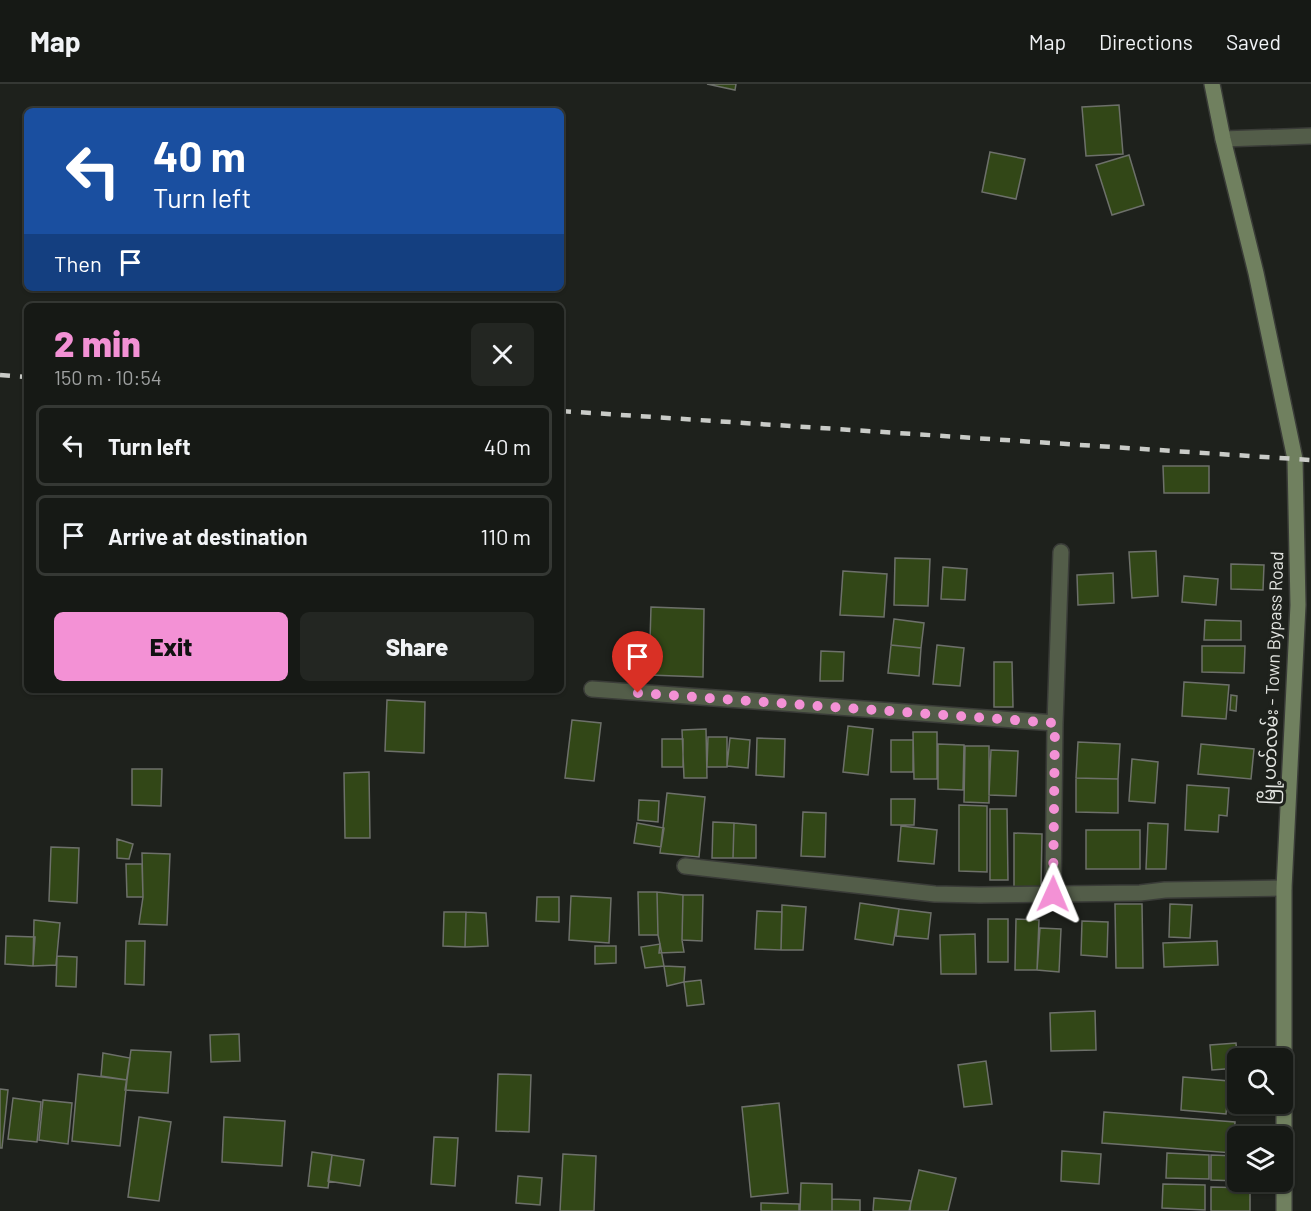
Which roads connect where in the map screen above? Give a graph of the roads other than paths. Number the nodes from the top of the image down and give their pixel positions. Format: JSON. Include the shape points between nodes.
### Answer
{"nodes":[{"id":1,"x":1212,"y":84,"type":"edge"},
{"id":2,"x":1311,"y":136,"type":"edge"},
{"id":3,"x":1223,"y":139,"type":"junction"},
{"id":4,"x":1061,"y":552,"type":"dead end"},
{"id":5,"x":592,"y":689,"type":"dead end"},
{"id":6,"x":1055,"y":723,"type":"junction"},
{"id":7,"x":685,"y":866,"type":"dead end"},
{"id":8,"x":1284,"y":888,"type":"junction"},
{"id":9,"x":1053,"y":894,"type":"junction"},
{"id":10,"x":1284,"y":1211,"type":"edge"}],
"edges":[{"from":1,"to":3,"type":"main road","name":"မြို့ပတ်လမ်း - Town Bypass Road"},
{"from":2,"to":3,"type":"street"},
{"from":3,"to":8,"type":"main road","name":"မြို့ပတ်လမ်း - Town Bypass Road","via":[[1295,459],[1298,605]]},
{"from":4,"to":6,"type":"street"},
{"from":5,"to":6,"type":"street"},
{"from":6,"to":9,"type":"street"},
{"from":7,"to":9,"type":"street","via":[[935,894]]},
{"from":8,"to":9,"type":"street"},
{"from":8,"to":10,"type":"main road","name":"မြို့ပတ်လမ်း - Town Bypass Road"}]}
